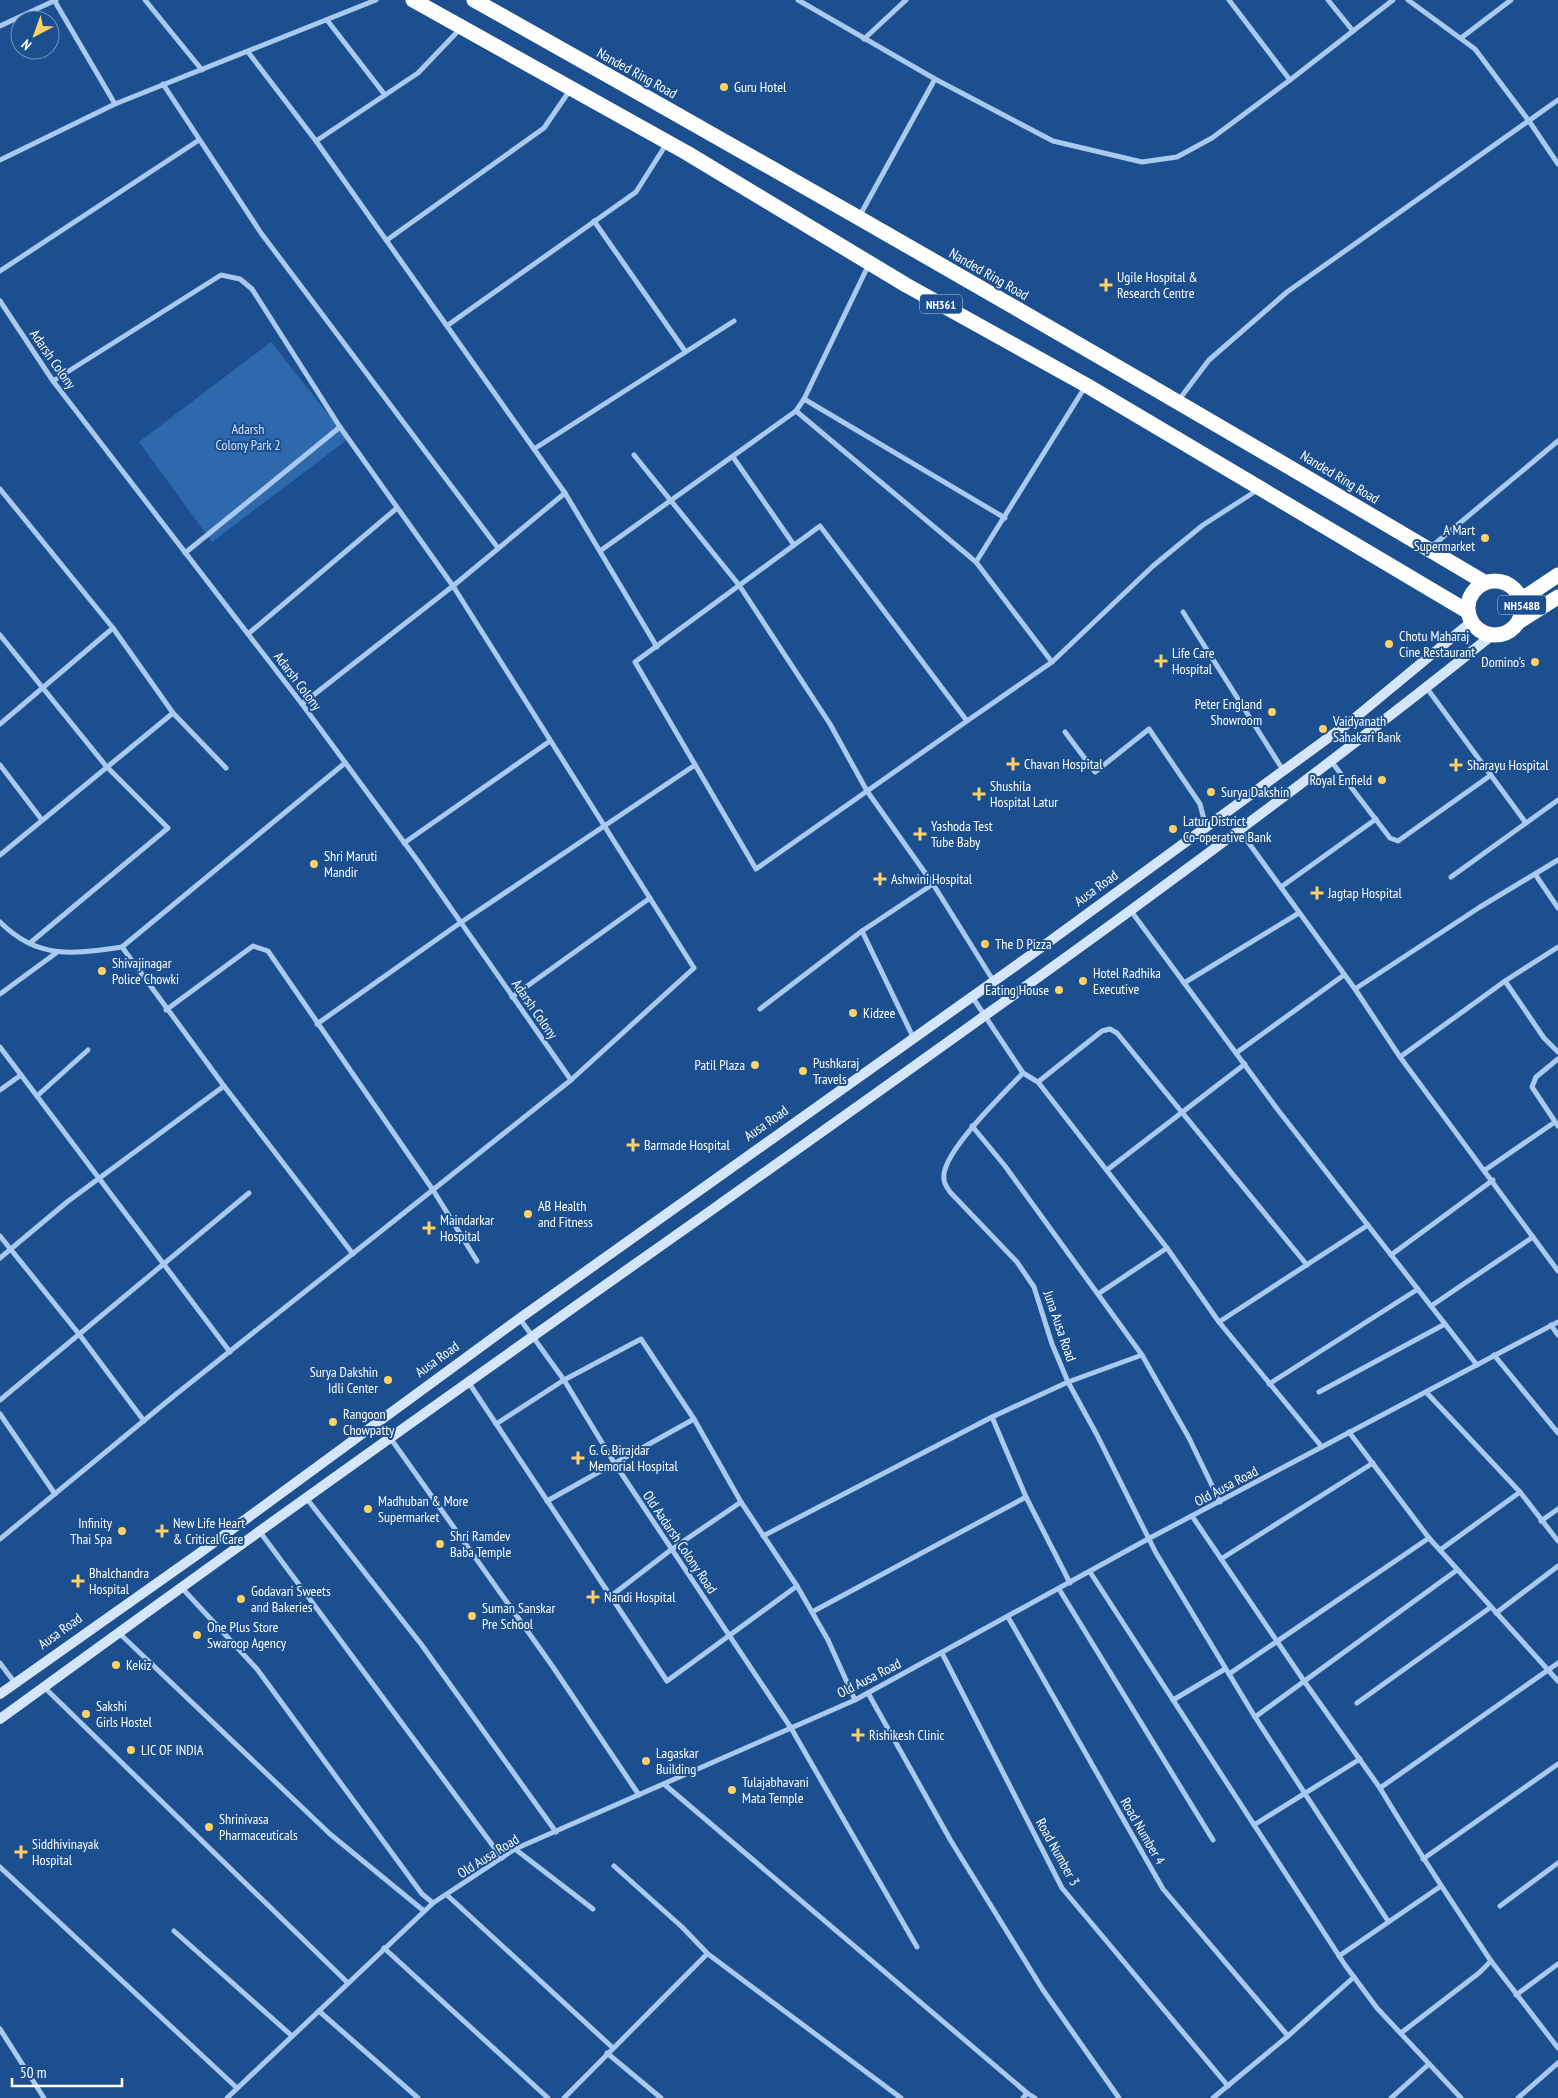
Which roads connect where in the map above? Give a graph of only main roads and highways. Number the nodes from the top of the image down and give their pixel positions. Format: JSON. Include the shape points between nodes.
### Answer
{"nodes":[{"id":1,"x":413,"y":0,"type":"edge"},
{"id":2,"x":474,"y":0,"type":"edge"},
{"id":3,"x":1558,"y":575,"type":"edge"},
{"id":4,"x":1484,"y":582,"type":"junction"},
{"id":5,"x":1558,"y":596,"type":"edge"},
{"id":6,"x":1522,"y":599,"type":"junction"},
{"id":7,"x":1469,"y":617,"type":"junction"},
{"id":8,"x":1520,"y":621,"type":"junction"},
{"id":9,"x":1491,"y":636,"type":"junction"},
{"id":10,"x":0,"y":1694,"type":"edge"},
{"id":11,"x":0,"y":1719,"type":"edge"}],
"edges":[{"from":1,"to":7,"type":"highway","number":"NH361","via":[[1086,385]]},
{"from":2,"to":4,"type":"highway","name":"Nanded Ring Road","number":"NH361","via":[[1178,401]]},
{"from":3,"to":6,"type":"highway"},
{"from":4,"to":6,"type":"highway","number":"NH548B","via":[[1506,582]]},
{"from":4,"to":7,"type":"highway","number":"NH548B","via":[[1474,589],[1469,599]]},
{"from":5,"to":8,"type":"highway"},
{"from":6,"to":8,"type":"highway","number":"NH548B"},
{"from":7,"to":9,"type":"highway","via":[[1480,631]]},
{"from":7,"to":10,"type":"main road","name":"Ausa Road","via":[[1350,722],[1206,828],[915,1040],[519,1318],[201,1552]]},
{"from":8,"to":9,"type":"highway","number":"NH548B","via":[[1513,630]]},
{"from":9,"to":11,"type":"main road","via":[[1240,831],[984,1017],[531,1337]]}]}
